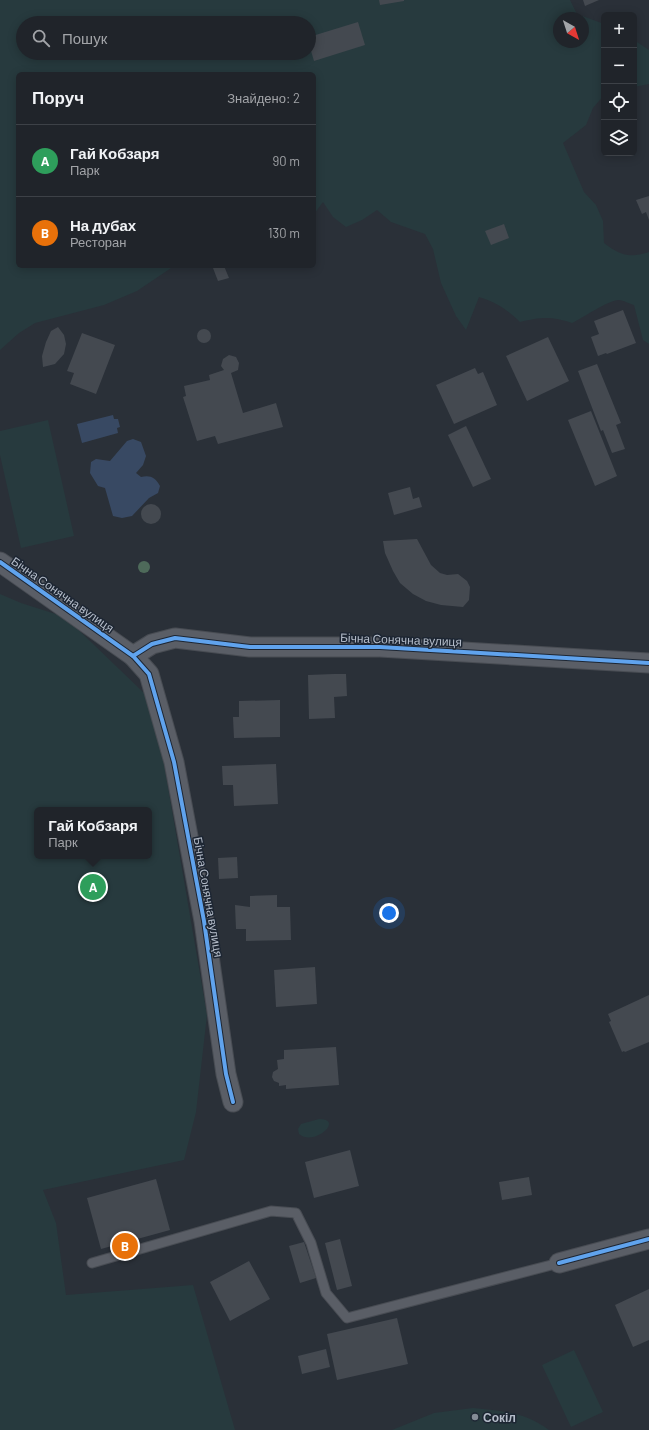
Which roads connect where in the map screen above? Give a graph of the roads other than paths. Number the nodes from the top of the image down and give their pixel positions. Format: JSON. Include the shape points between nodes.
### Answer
{"nodes":[{"id":1,"x":0,"y":562,"type":"edge"},
{"id":2,"x":133,"y":656,"type":"junction"},
{"id":3,"x":649,"y":663,"type":"edge"},
{"id":4,"x":233,"y":1102,"type":"dead end"},
{"id":5,"x":649,"y":1239,"type":"edge"},
{"id":6,"x":92,"y":1263,"type":"dead end"},
{"id":7,"x":559,"y":1263,"type":"joint"}],
"edges":[{"from":1,"to":2,"type":"street","name":"Бічна Сонячна вулиця"},
{"from":2,"to":3,"type":"street","name":"Бічна Сонячна вулиця","via":[[152,644],[175,638],[250,647],[380,647]]},
{"from":2,"to":4,"type":"street","name":"Бічна Сонячна вулиця","via":[[149,674],[174,762],[204,920],[226,1074]]},
{"from":5,"to":7,"type":"street"},
{"from":6,"to":7,"type":"lane","via":[[271,1212],[296,1213],[311,1244],[326,1293],[348,1318]]}]}
